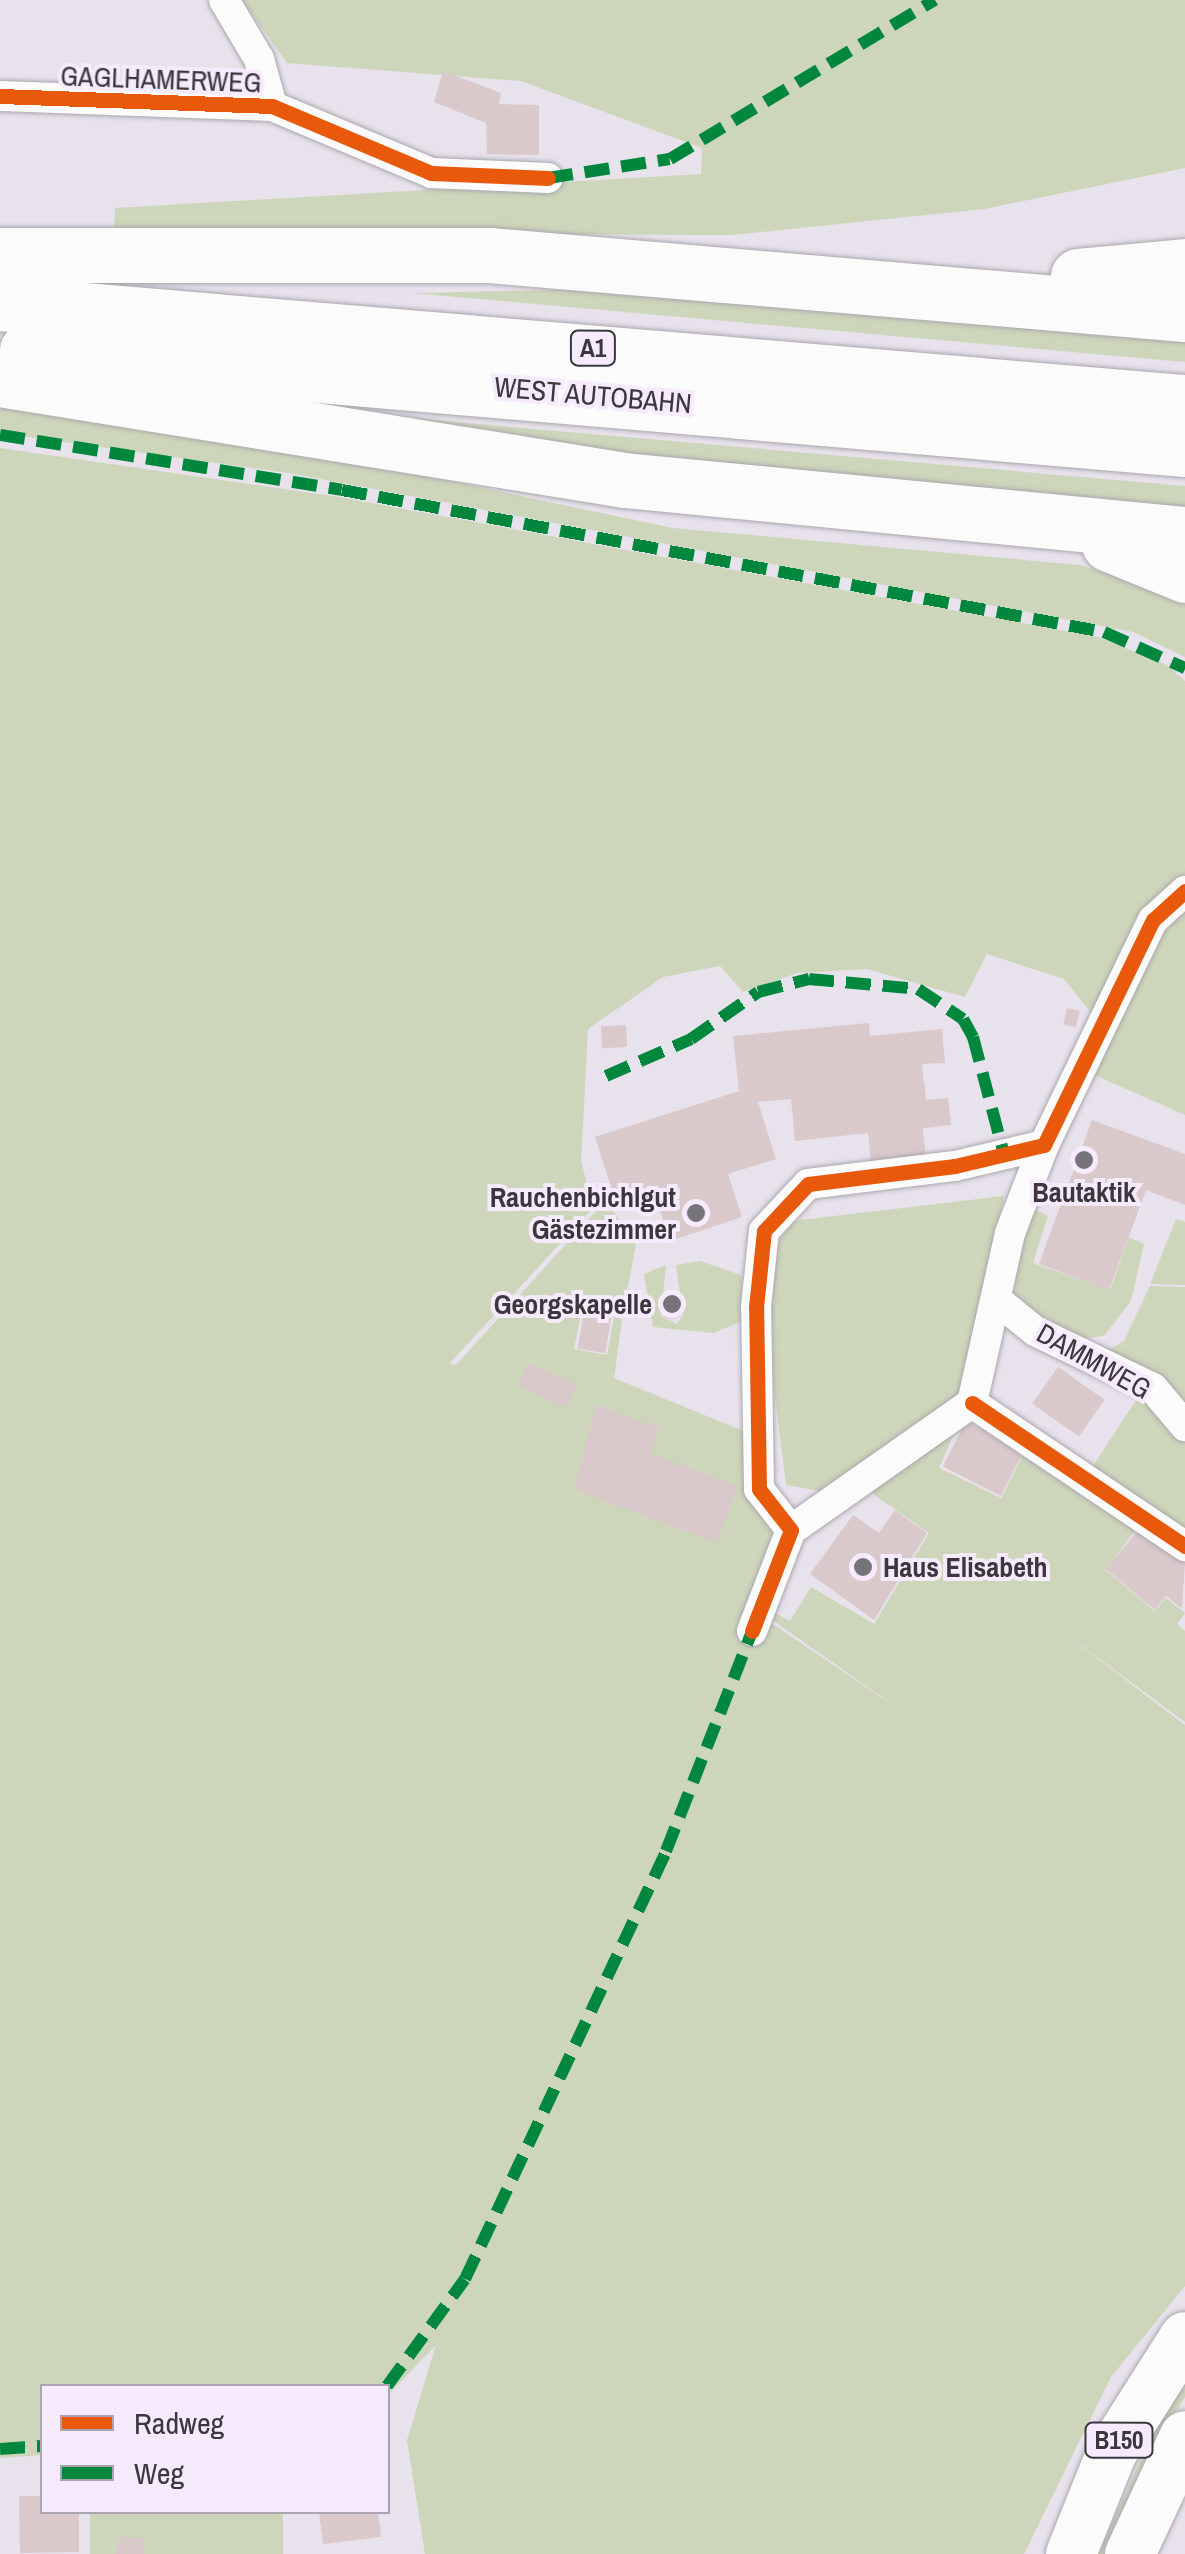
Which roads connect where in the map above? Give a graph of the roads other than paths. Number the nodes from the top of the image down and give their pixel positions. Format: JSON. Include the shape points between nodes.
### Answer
{"nodes":[{"id":1,"x":224,"y":0,"type":"edge"},
{"id":2,"x":0,"y":96,"type":"edge"},
{"id":3,"x":272,"y":106,"type":"junction"},
{"id":4,"x":548,"y":178,"type":"dead end"},
{"id":5,"x":0,"y":255,"type":"edge"},
{"id":6,"x":1185,"y":266,"type":"edge"},
{"id":7,"x":998,"y":296,"type":"junction"},
{"id":8,"x":0,"y":303,"type":"edge"},
{"id":9,"x":1185,"y":314,"type":"edge"},
{"id":10,"x":0,"y":349,"type":"edge"},
{"id":11,"x":0,"y":380,"type":"edge"},
{"id":12,"x":1185,"y":402,"type":"edge"},
{"id":13,"x":1185,"y":449,"type":"edge"},
{"id":14,"x":1072,"y":522,"type":"junction"},
{"id":15,"x":1185,"y":534,"type":"edge"},
{"id":16,"x":1185,"y":575,"type":"edge"},
{"id":17,"x":1185,"y":891,"type":"edge"},
{"id":18,"x":1044,"y":1144,"type":"junction"},
{"id":19,"x":998,"y":1300,"type":"junction"},
{"id":20,"x":972,"y":1404,"type":"junction"},
{"id":21,"x":1185,"y":1426,"type":"edge"},
{"id":22,"x":791,"y":1530,"type":"junction"},
{"id":23,"x":1185,"y":1546,"type":"edge"},
{"id":24,"x":752,"y":1631,"type":"dead end"},
{"id":25,"x":1185,"y":2337,"type":"edge"},
{"id":26,"x":1185,"y":2436,"type":"edge"},
{"id":27,"x":1071,"y":2554,"type":"edge"},
{"id":28,"x":1130,"y":2554,"type":"edge"}],
"edges":[{"from":1,"to":3,"type":"street","name":"GAGLHAMERWEG","via":[[259,59]]},
{"from":2,"to":3,"type":"street","name":"GAGLHAMERWEG"},
{"from":3,"to":4,"type":"street","name":"GAGLHAMERWEG","via":[[431,174]]},
{"from":5,"to":7,"type":"highway","via":[[489,256]]},
{"from":6,"to":7,"type":"highway","via":[[1070,276]]},
{"from":7,"to":9,"type":"highway"},
{"from":8,"to":12,"type":"highway","name":"WEST AUTOBAHN","number":"A1"},
{"from":10,"to":13,"type":"highway","name":"WEST AUTOBAHN","number":"A1"},
{"from":11,"to":14,"type":"highway","via":[[624,480]]},
{"from":14,"to":15,"type":"highway"},
{"from":14,"to":16,"type":"highway","via":[[1134,558]]},
{"from":17,"to":18,"type":"street","via":[[1152,920]]},
{"from":18,"to":19,"type":"street","via":[[1010,1233]]},
{"from":18,"to":22,"type":"street","via":[[955,1166],[808,1184],[764,1231],[756,1307],[759,1489]]},
{"from":19,"to":20,"type":"street"},
{"from":19,"to":21,"type":"street","name":"DAMMWEG","via":[[1035,1331],[1153,1388]]},
{"from":20,"to":22,"type":"street"},
{"from":20,"to":23,"type":"street"},
{"from":22,"to":24,"type":"street"},
{"from":25,"to":27,"type":"main road","number":"B150","via":[[1112,2452]]},
{"from":26,"to":28,"type":"main road","number":"B150"}]}
